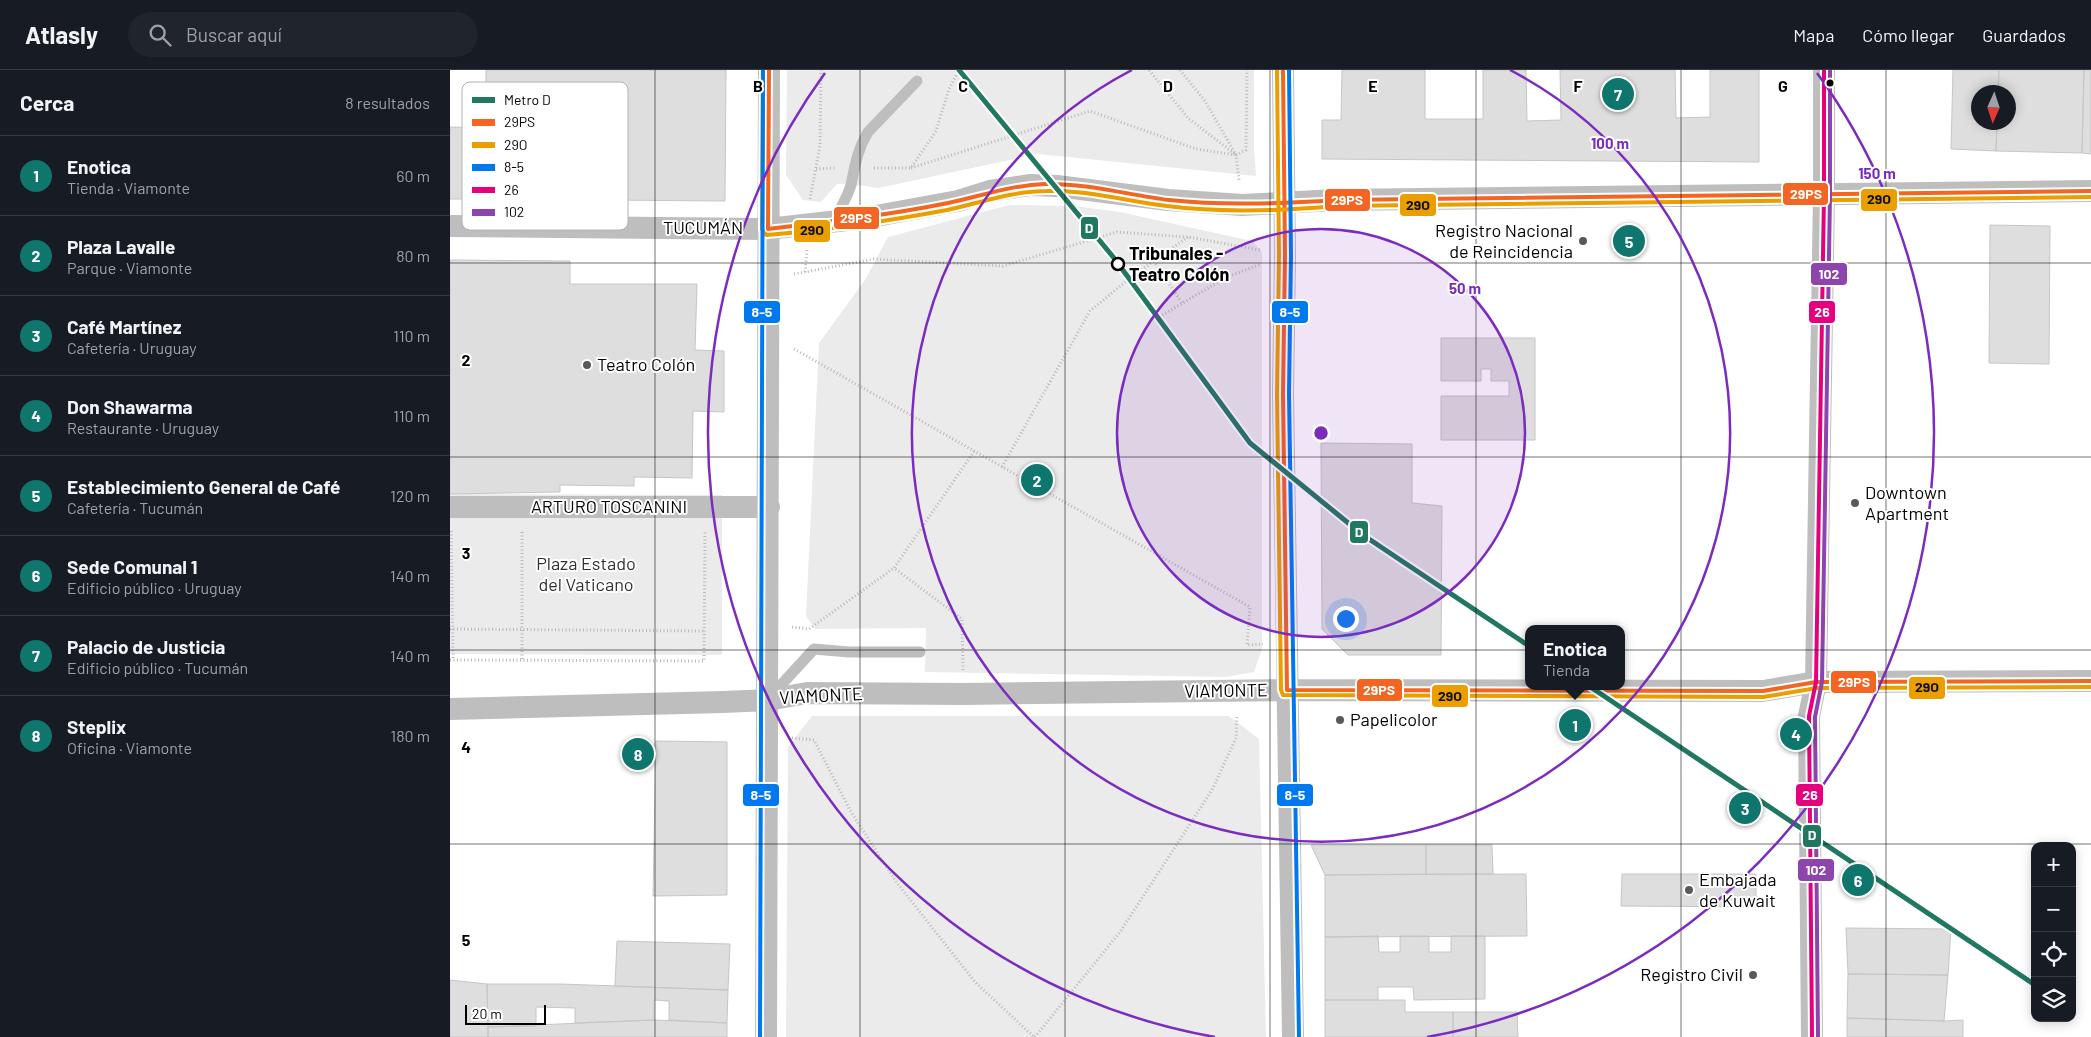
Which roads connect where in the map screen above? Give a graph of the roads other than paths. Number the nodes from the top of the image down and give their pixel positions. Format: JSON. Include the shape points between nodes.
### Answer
{"nodes":[{"id":1,"x":769,"y":70,"type":"edge"},
{"id":2,"x":1283,"y":70,"type":"edge"},
{"id":3,"x":1824,"y":70,"type":"edge"},
{"id":4,"x":917,"y":81,"type":"dead end"},
{"id":5,"x":2091,"y":191,"type":"edge"},
{"id":6,"x":1824,"y":195,"type":"junction"},
{"id":7,"x":1284,"y":204,"type":"junction"},
{"id":8,"x":833,"y":222,"type":"junction"},
{"id":9,"x":628,"y":227,"type":"edge"},
{"id":10,"x":768,"y":228,"type":"junction"},
{"id":11,"x":450,"y":507,"type":"edge"},
{"id":12,"x":769,"y":508,"type":"junction"},
{"id":13,"x":920,"y":652,"type":"dead end"},
{"id":14,"x":2091,"y":681,"type":"edge"},
{"id":15,"x":1816,"y":682,"type":"junction"},
{"id":16,"x":1288,"y":690,"type":"junction"},
{"id":17,"x":768,"y":700,"type":"junction"},
{"id":18,"x":450,"y":709,"type":"edge"},
{"id":19,"x":766,"y":1037,"type":"edge"},
{"id":20,"x":1293,"y":1037,"type":"edge"},
{"id":21,"x":1812,"y":1037,"type":"edge"}],
"edges":[{"from":1,"to":10,"type":"street"},
{"from":2,"to":7,"type":"street"},
{"from":3,"to":6,"type":"street"},
{"from":4,"to":8,"type":"lane","via":[[862,141],[847,197]]},
{"from":5,"to":6,"type":"street","name":"TUCUMÁN"},
{"from":6,"to":7,"type":"street","name":"TUCUMÁN","via":[[1336,200]]},
{"from":6,"to":15,"type":"street"},
{"from":7,"to":8,"type":"street","name":"TUCUMÁN","via":[[1168,200],[1031,185]]},
{"from":7,"to":16,"type":"street","via":[[1283,394]]},
{"from":8,"to":10,"type":"street","name":"TUCUMÁN"},
{"from":9,"to":10,"type":"street","name":"TUCUMÁN"},
{"from":10,"to":12,"type":"street"},
{"from":11,"to":12,"type":"street","name":"ARTURO TOSCANINI"},
{"from":12,"to":17,"type":"street"},
{"from":13,"to":17,"type":"lane","via":[[814,649]]},
{"from":14,"to":15,"type":"street","name":"VIAMONTE"},
{"from":15,"to":16,"type":"street","name":"VIAMONTE","via":[[1763,691]]},
{"from":15,"to":21,"type":"street","via":[[1808,716]]},
{"from":16,"to":17,"type":"street","name":"VIAMONTE","via":[[807,694]]},
{"from":16,"to":20,"type":"street"},
{"from":17,"to":18,"type":"street","name":"VIAMONTE"},
{"from":17,"to":19,"type":"street"}]}
